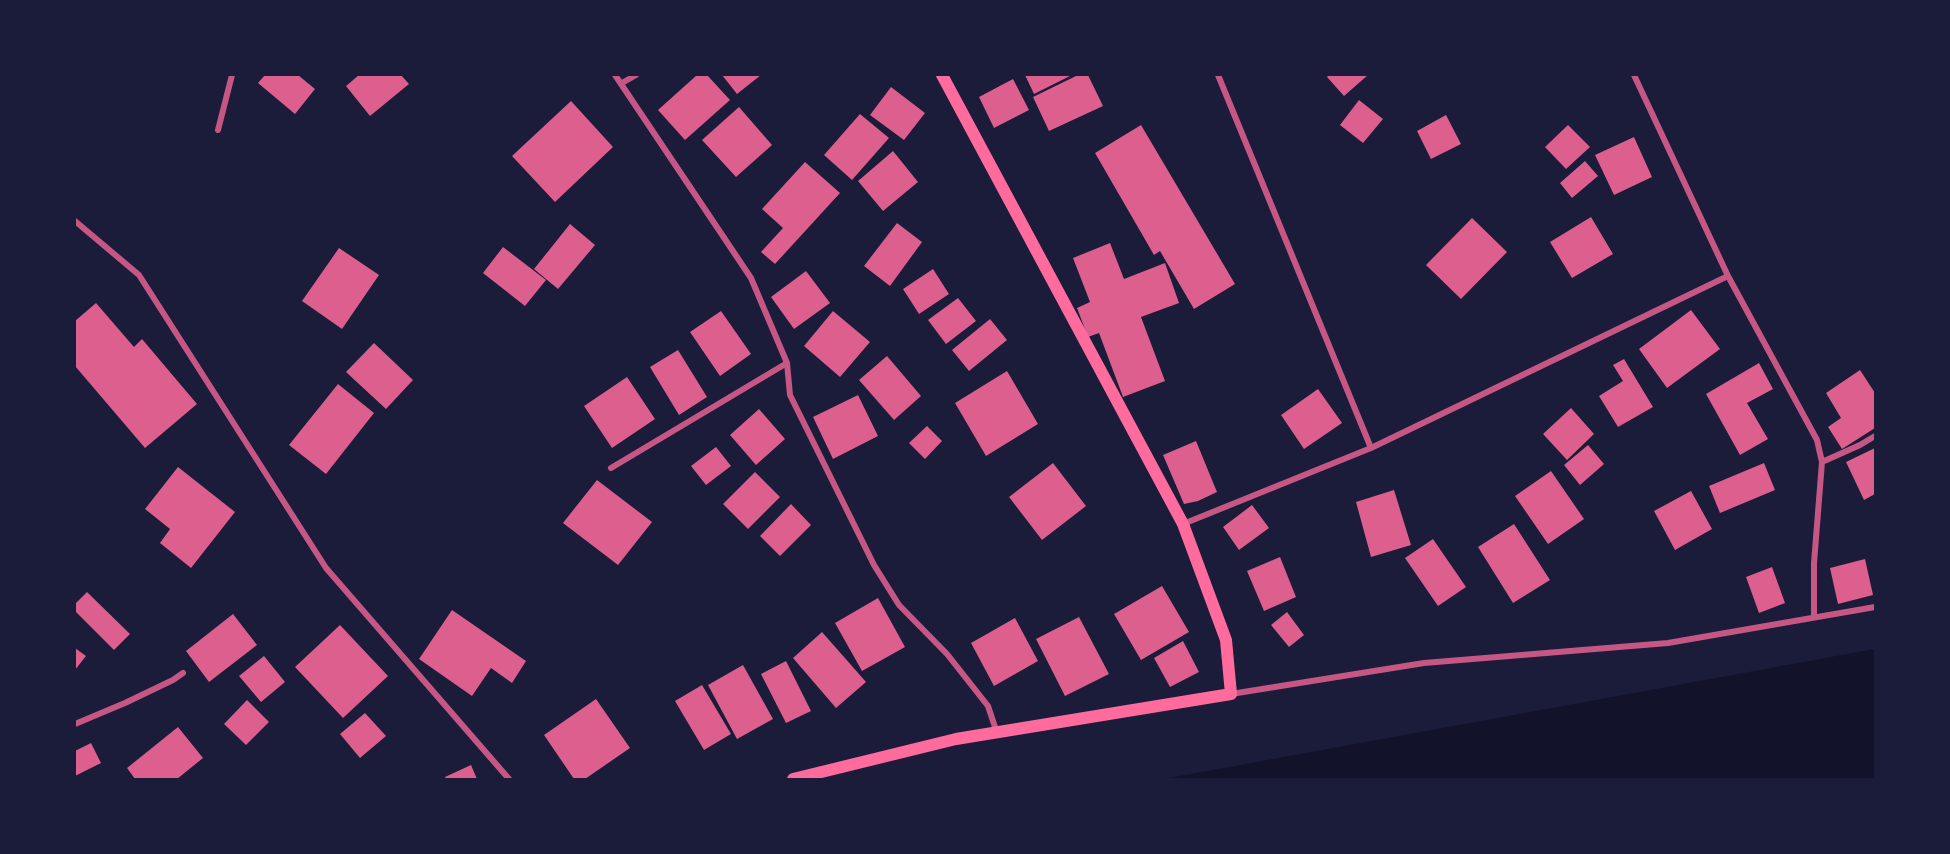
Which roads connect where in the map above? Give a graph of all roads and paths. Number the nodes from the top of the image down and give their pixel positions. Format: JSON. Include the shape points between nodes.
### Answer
{"nodes":[{"id":1,"x":232,"y":75,"type":"edge"},
{"id":2,"x":615,"y":75,"type":"edge"},
{"id":3,"x":636,"y":75,"type":"edge"},
{"id":4,"x":942,"y":75,"type":"edge"},
{"id":5,"x":1218,"y":75,"type":"edge"},
{"id":6,"x":1634,"y":75,"type":"edge"},
{"id":7,"x":622,"y":83,"type":"junction"},
{"id":8,"x":218,"y":130,"type":"dead end"},
{"id":9,"x":75,"y":221,"type":"edge"},
{"id":10,"x":1728,"y":276,"type":"junction"},
{"id":11,"x":788,"y":363,"type":"junction"},
{"id":12,"x":1875,"y":436,"type":"edge"},
{"id":13,"x":1371,"y":448,"type":"junction"},
{"id":14,"x":1822,"y":462,"type":"junction"},
{"id":15,"x":611,"y":468,"type":"dead end"},
{"id":16,"x":1183,"y":524,"type":"junction"},
{"id":17,"x":1875,"y":607,"type":"edge"},
{"id":18,"x":1814,"y":617,"type":"junction"},
{"id":19,"x":183,"y":673,"type":"dead end"},
{"id":20,"x":1231,"y":694,"type":"junction"},
{"id":21,"x":75,"y":724,"type":"edge"},
{"id":22,"x":998,"y":733,"type":"junction"},
{"id":23,"x":509,"y":779,"type":"edge"},
{"id":24,"x":793,"y":779,"type":"edge"}],
"edges":[{"from":1,"to":8,"type":"street"},
{"from":2,"to":7,"type":"street"},
{"from":3,"to":7,"type":"street"},
{"from":4,"to":16,"type":"main road"},
{"from":5,"to":13,"type":"street"},
{"from":6,"to":10,"type":"street"},
{"from":7,"to":11,"type":"street","via":[[752,278]]},
{"from":9,"to":23,"type":"street","via":[[140,275],[326,568]]},
{"from":10,"to":13,"type":"street"},
{"from":10,"to":14,"type":"street","via":[[1817,440]]},
{"from":11,"to":15,"type":"street"},
{"from":11,"to":22,"type":"street","via":[[790,395],[874,565],[899,604],[947,654],[988,706]]},
{"from":12,"to":14,"type":"street"},
{"from":13,"to":16,"type":"street"},
{"from":14,"to":18,"type":"street"},
{"from":16,"to":20,"type":"main road","via":[[1226,640]]},
{"from":17,"to":18,"type":"street"},
{"from":18,"to":20,"type":"street","via":[[1668,643],[1424,663]]},
{"from":19,"to":21,"type":"street"},
{"from":20,"to":22,"type":"main road"},
{"from":22,"to":24,"type":"main road","via":[[956,739]]}]}
